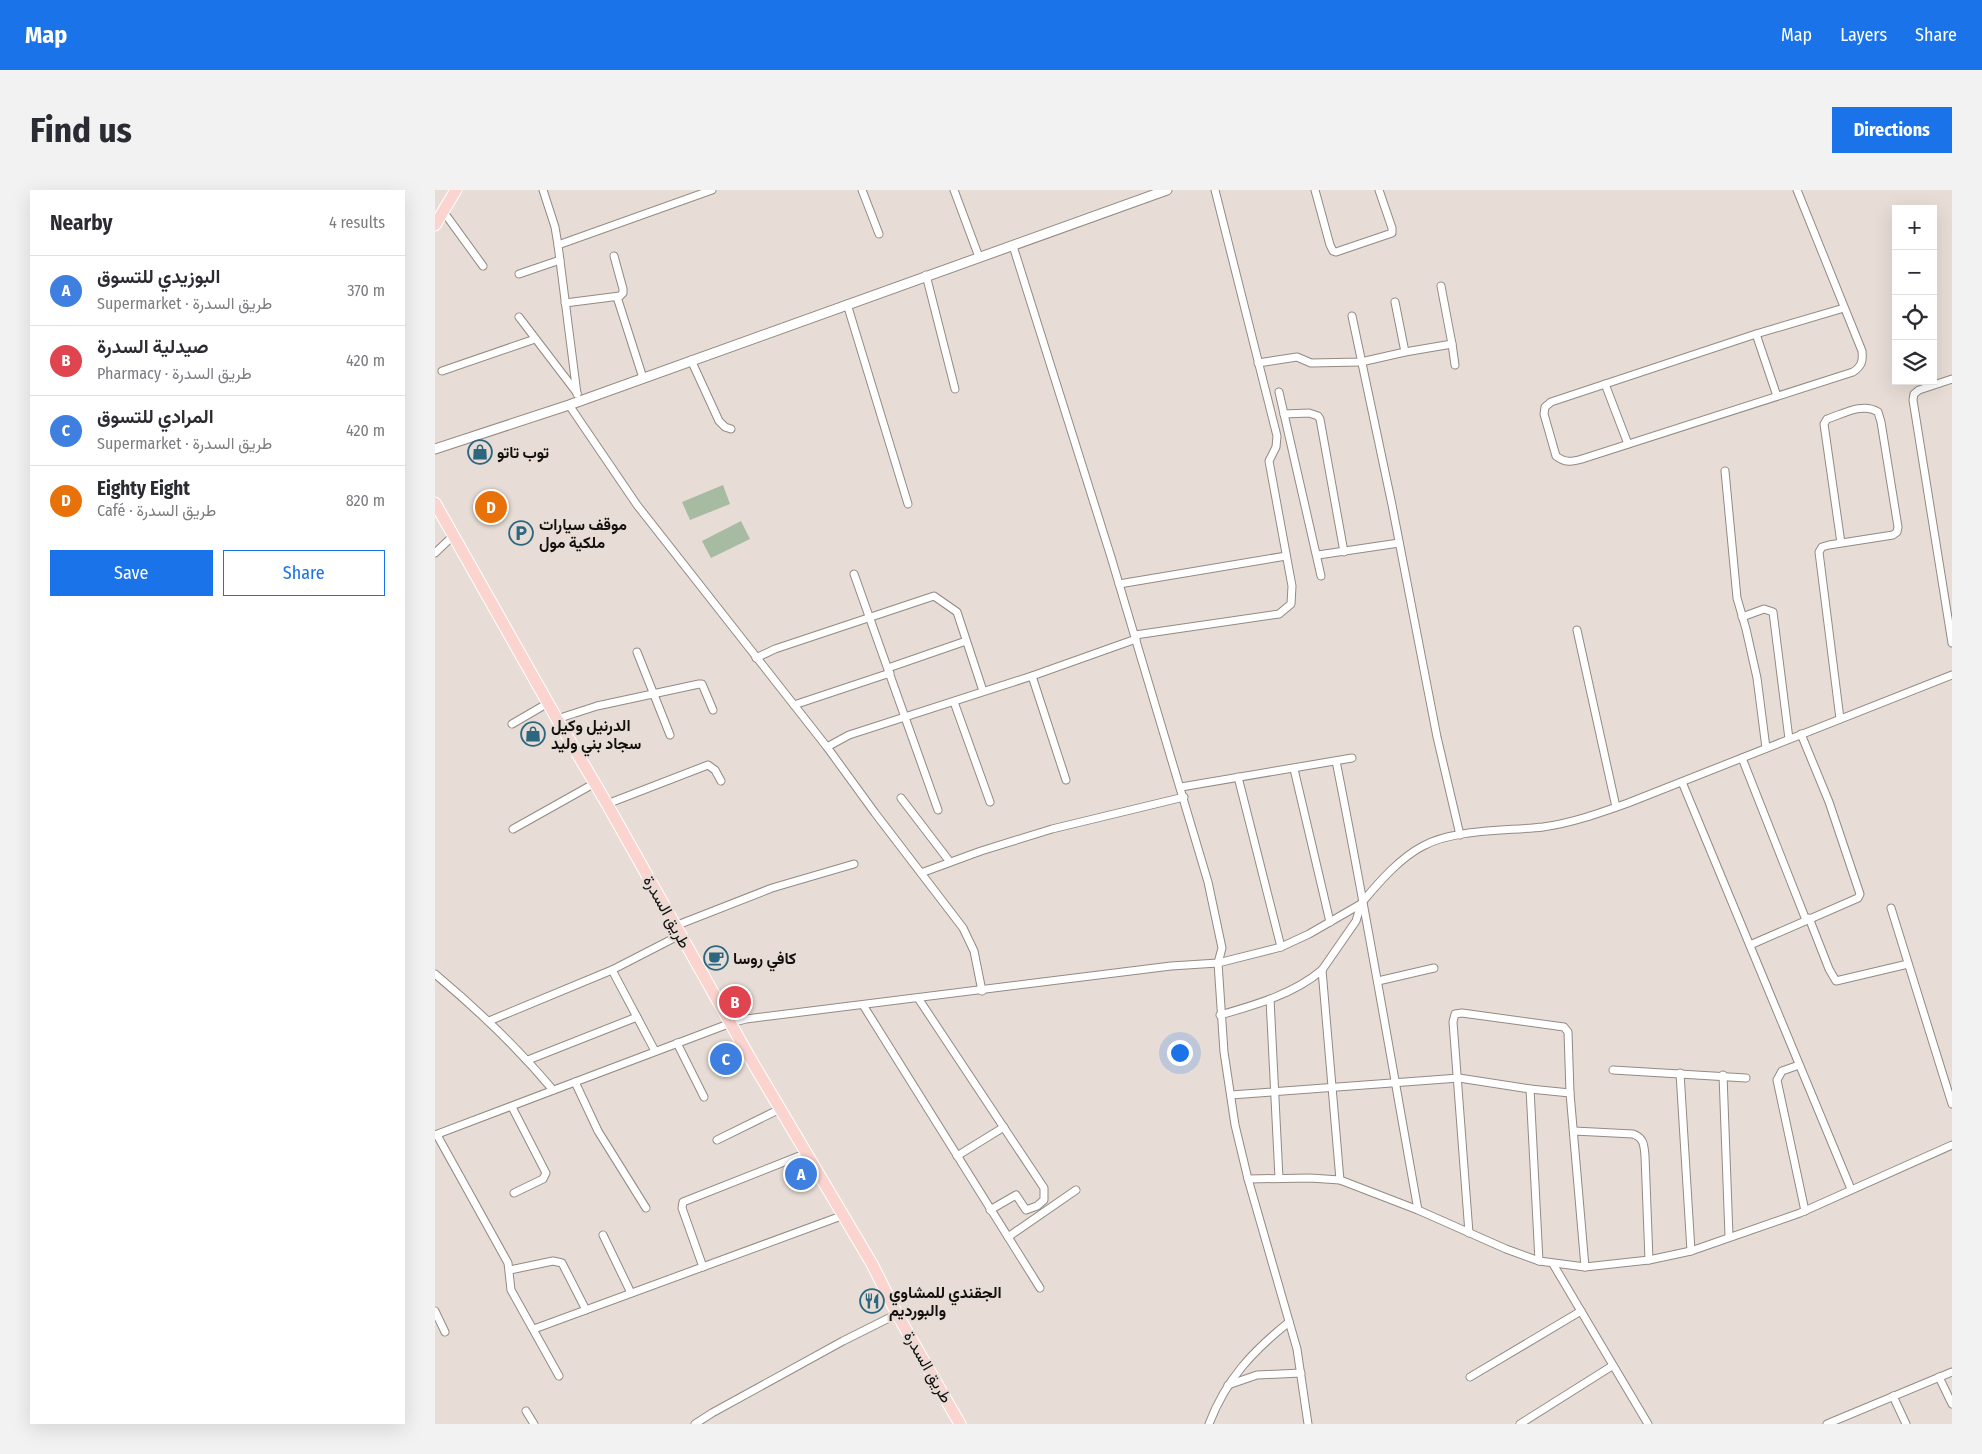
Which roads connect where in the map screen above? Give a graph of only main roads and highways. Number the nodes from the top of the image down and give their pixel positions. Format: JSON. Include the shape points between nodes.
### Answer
{"nodes":[{"id":1,"x":456,"y":190,"type":"edge"},
{"id":2,"x":435,"y":225,"type":"edge"},
{"id":3,"x":435,"y":503,"type":"edge"},
{"id":4,"x":960,"y":1424,"type":"edge"}],
"edges":[{"from":1,"to":2,"type":"main road"},
{"from":3,"to":4,"type":"main road","name":"طريق السدرة"}]}
